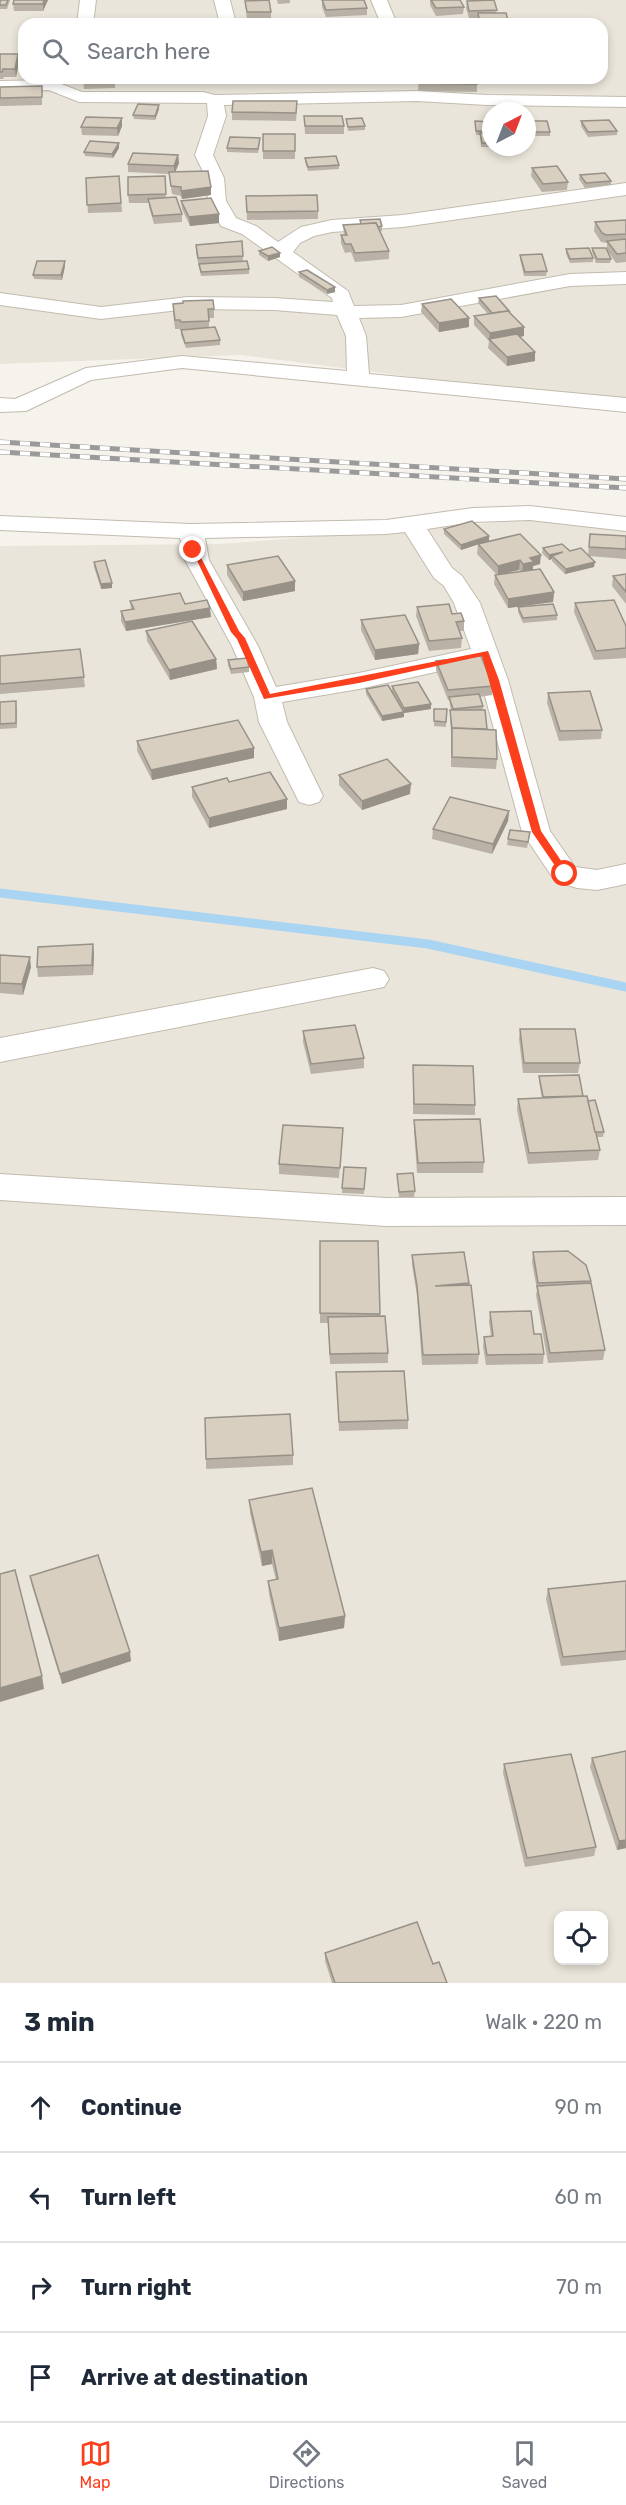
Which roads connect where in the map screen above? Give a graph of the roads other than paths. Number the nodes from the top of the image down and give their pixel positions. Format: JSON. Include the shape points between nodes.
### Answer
{"nodes":[{"id":1,"x":88,"y":0,"type":"edge"},
{"id":2,"x":222,"y":0,"type":"edge"},
{"id":3,"x":379,"y":0,"type":"edge"},
{"id":4,"x":86,"y":18,"type":"edge"},
{"id":5,"x":226,"y":18,"type":"edge"},
{"id":6,"x":386,"y":18,"type":"edge"},
{"id":7,"x":65,"y":84,"type":"edge"},
{"id":8,"x":224,"y":84,"type":"edge"},
{"id":9,"x":402,"y":84,"type":"edge"},
{"id":10,"x":0,"y":86,"type":"edge"},
{"id":11,"x":404,"y":96,"type":"junction"},
{"id":12,"x":220,"y":100,"type":"junction"},
{"id":13,"x":626,"y":102,"type":"edge"},
{"id":14,"x":626,"y":189,"type":"edge"},
{"id":15,"x":282,"y":255,"type":"junction"},
{"id":16,"x":626,"y":278,"type":"edge"},
{"id":17,"x":0,"y":299,"type":"edge"},
{"id":18,"x":346,"y":310,"type":"junction"},
{"id":19,"x":401,"y":311,"type":"junction"},
{"id":20,"x":356,"y":336,"type":"junction"},
{"id":21,"x":358,"y":379,"type":"junction"},
{"id":22,"x":0,"y":405,"type":"edge"},
{"id":23,"x":626,"y":405,"type":"edge"},
{"id":24,"x":0,"y":523,"type":"edge"},
{"id":25,"x":626,"y":524,"type":"edge"},
{"id":26,"x":412,"y":525,"type":"junction"},
{"id":27,"x":191,"y":531,"type":"junction"},
{"id":28,"x":485,"y":653,"type":"junction"},
{"id":29,"x":267,"y":697,"type":"junction"},
{"id":30,"x":309,"y":796,"type":"dead end"},
{"id":31,"x":626,"y":874,"type":"edge"},
{"id":32,"x":597,"y":880,"type":"junction"},
{"id":33,"x":626,"y":893,"type":"edge"},
{"id":34,"x":373,"y":979,"type":"dead end"},
{"id":35,"x":0,"y":1050,"type":"edge"},
{"id":36,"x":0,"y":1187,"type":"edge"},
{"id":37,"x":626,"y":1211,"type":"edge"}],
"edges":[{"from":1,"to":4,"type":"street"},
{"from":2,"to":5,"type":"street"},
{"from":3,"to":6,"type":"street"},
{"from":7,"to":10,"type":"street"},
{"from":7,"to":12,"type":"street","via":[[79,97]]},
{"from":8,"to":12,"type":"street"},
{"from":9,"to":11,"type":"street"},
{"from":11,"to":12,"type":"street"},
{"from":11,"to":13,"type":"street"},
{"from":12,"to":15,"type":"street","via":[[204,155],[215,178],[217,201],[228,222],[249,230]]},
{"from":14,"to":15,"type":"street","via":[[403,221],[332,226],[292,239]]},
{"from":15,"to":18,"type":"street","via":[[340,295]]},
{"from":16,"to":19,"type":"street","via":[[570,280]]},
{"from":17,"to":18,"type":"street","via":[[102,313],[188,303]]},
{"from":18,"to":19,"type":"street"},
{"from":18,"to":20,"type":"street"},
{"from":19,"to":20,"type":"street"},
{"from":20,"to":21,"type":"street"},
{"from":21,"to":22,"type":"street","via":[[182,363],[86,374],[18,406]]},
{"from":21,"to":23,"type":"street"},
{"from":24,"to":27,"type":"street"},
{"from":25,"to":26,"type":"street","via":[[530,513],[474,515]]},
{"from":26,"to":27,"type":"street"},
{"from":26,"to":28,"type":"street","via":[[442,573],[453,581],[467,603]]},
{"from":27,"to":29,"type":"street","via":[[197,560],[241,638]]},
{"from":28,"to":29,"type":"street"},
{"from":28,"to":32,"type":"street","via":[[536,832],[565,874]]},
{"from":29,"to":30,"type":"street","via":[[273,722]]},
{"from":31,"to":32,"type":"street"},
{"from":32,"to":33,"type":"street"},
{"from":34,"to":35,"type":"street"},
{"from":36,"to":37,"type":"street","via":[[386,1212]]}]}
